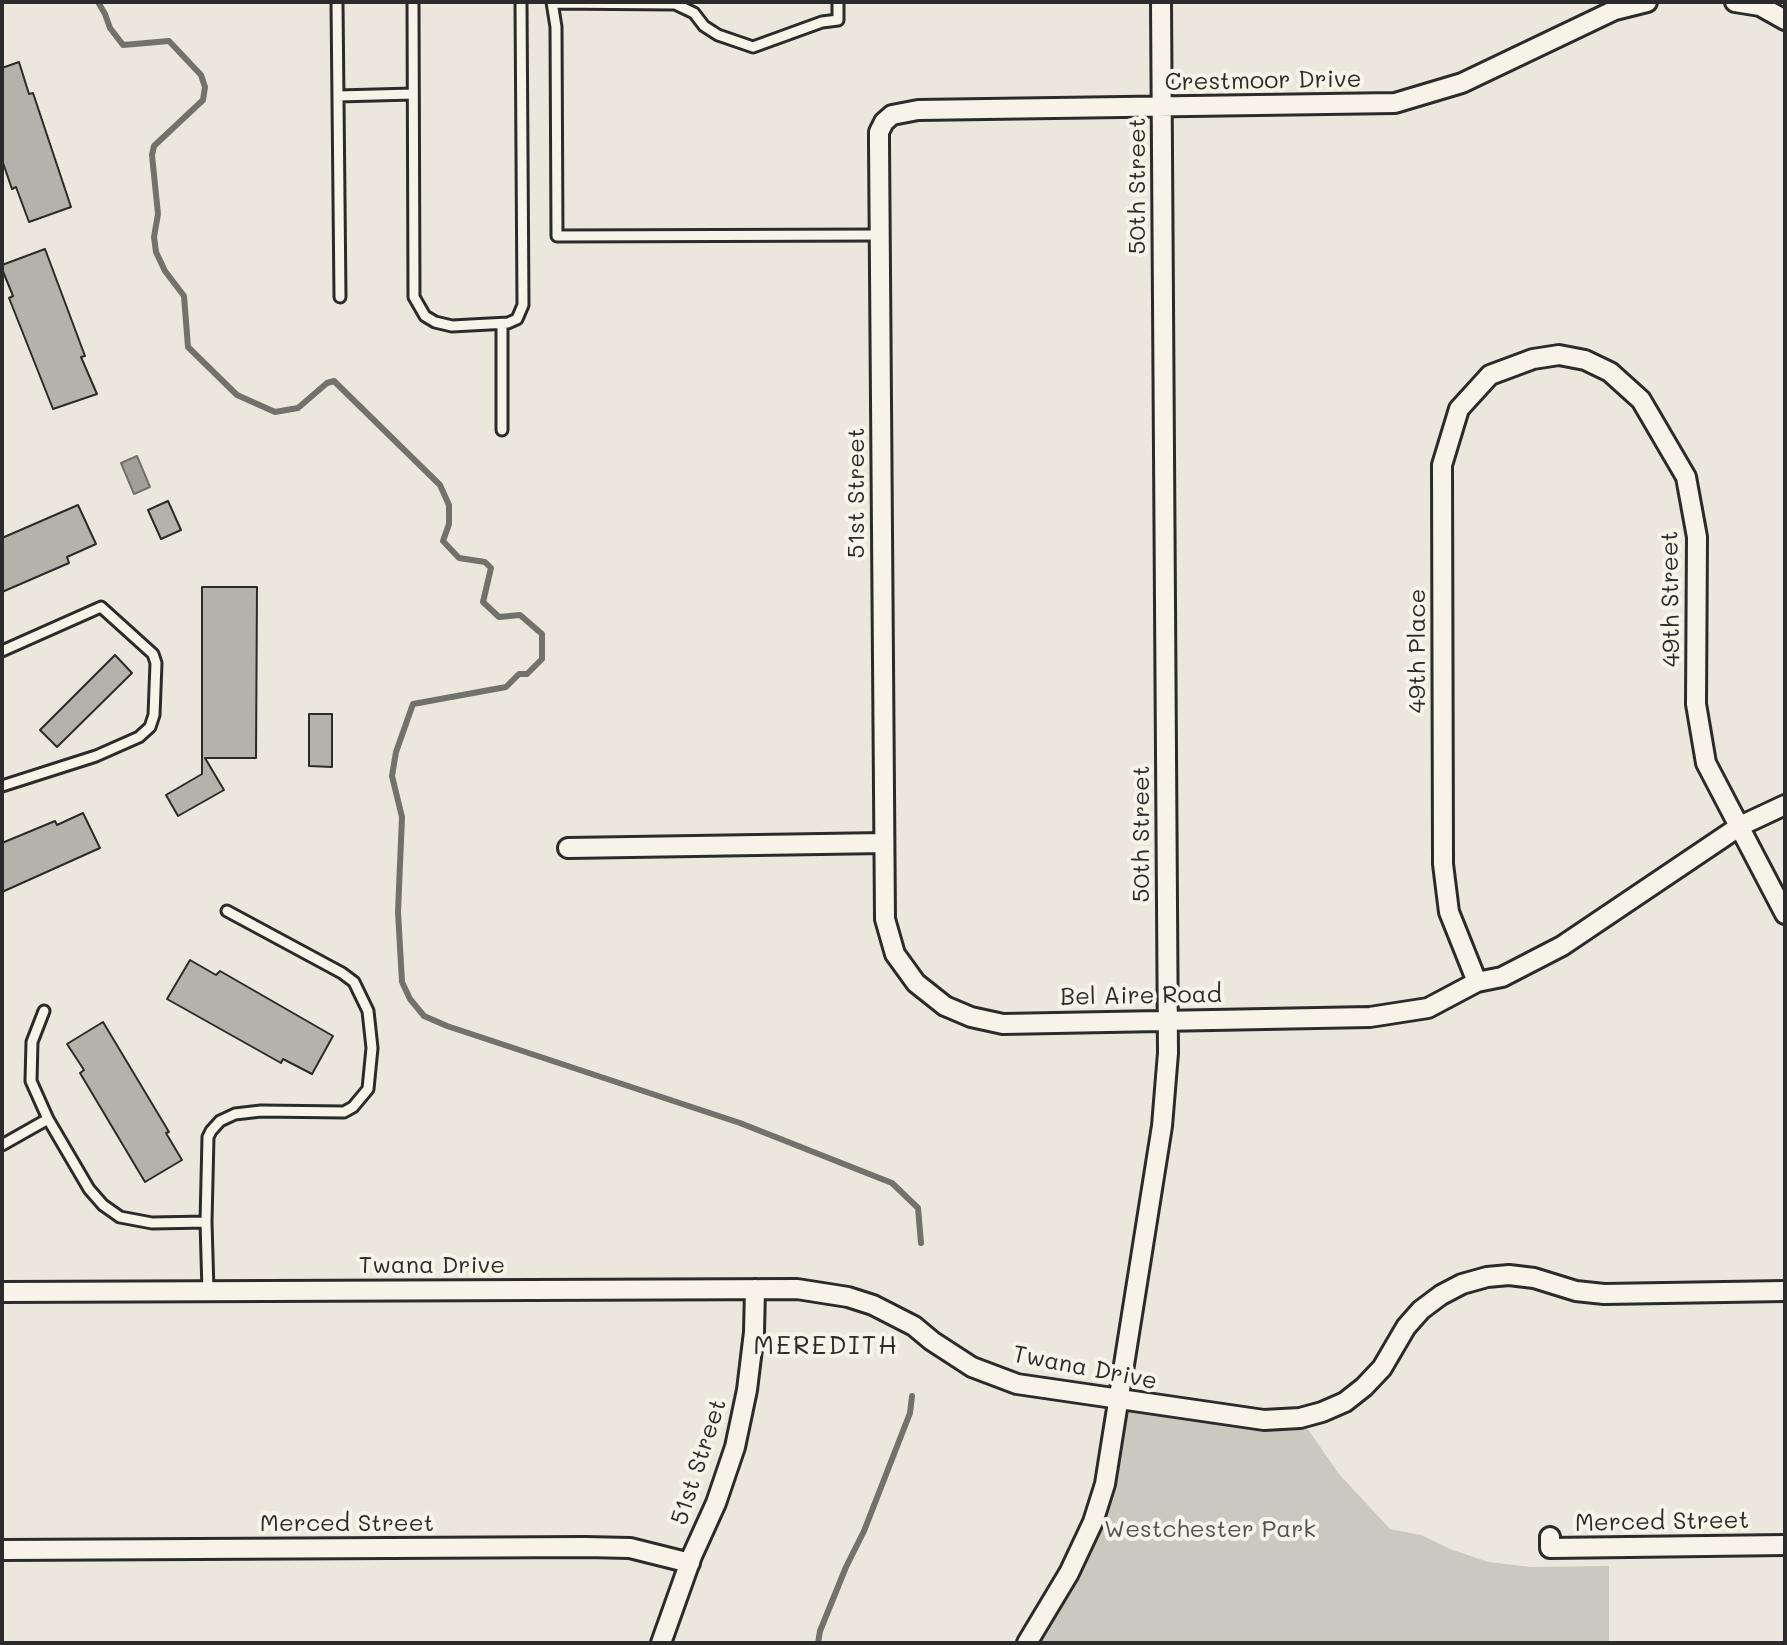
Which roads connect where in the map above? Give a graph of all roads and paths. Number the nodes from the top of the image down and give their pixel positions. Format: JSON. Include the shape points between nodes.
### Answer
{"nodes":[{"id":1,"x":337,"y":2,"type":"edge"},
{"id":2,"x":413,"y":2,"type":"edge"},
{"id":3,"x":521,"y":2,"type":"edge"},
{"id":4,"x":838,"y":2,"type":"edge"},
{"id":5,"x":1161,"y":2,"type":"edge"},
{"id":6,"x":1647,"y":2,"type":"edge"},
{"id":7,"x":1735,"y":2,"type":"edge"},
{"id":8,"x":552,"y":3,"type":"edge"},
{"id":9,"x":1785,"y":20,"type":"edge"},
{"id":10,"x":413,"y":94,"type":"junction"},
{"id":11,"x":338,"y":96,"type":"junction"},
{"id":12,"x":1162,"y":106,"type":"junction"},
{"id":13,"x":879,"y":142,"type":"joint"},
{"id":14,"x":880,"y":235,"type":"junction"},
{"id":15,"x":340,"y":297,"type":"dead end"},
{"id":16,"x":502,"y":324,"type":"junction"},
{"id":17,"x":1533,"y":359,"type":"joint"},
{"id":18,"x":502,"y":430,"type":"dead end"},
{"id":19,"x":2,"y":651,"type":"edge"},
{"id":20,"x":2,"y":786,"type":"edge"},
{"id":21,"x":1785,"y":805,"type":"edge"},
{"id":22,"x":1740,"y":826,"type":"junction"},
{"id":23,"x":884,"y":843,"type":"junction"},
{"id":24,"x":568,"y":848,"type":"dead end"},
{"id":25,"x":227,"y":911,"type":"dead end"},
{"id":26,"x":1785,"y":914,"type":"edge"},
{"id":27,"x":1477,"y":982,"type":"junction"},
{"id":28,"x":44,"y":1011,"type":"dead end"},
{"id":29,"x":1168,"y":1020,"type":"junction"},
{"id":30,"x":48,"y":1119,"type":"junction"},
{"id":31,"x":2,"y":1145,"type":"edge"},
{"id":32,"x":206,"y":1222,"type":"junction"},
{"id":33,"x":755,"y":1289,"type":"junction"},
{"id":34,"x":208,"y":1291,"type":"junction"},
{"id":35,"x":1785,"y":1291,"type":"edge"},
{"id":36,"x":2,"y":1292,"type":"edge"},
{"id":37,"x":1120,"y":1401,"type":"junction"},
{"id":38,"x":1550,"y":1537,"type":"dead end"},
{"id":39,"x":1785,"y":1545,"type":"edge"},
{"id":40,"x":2,"y":1550,"type":"edge"},
{"id":41,"x":690,"y":1563,"type":"junction"},
{"id":42,"x":661,"y":1643,"type":"edge"},
{"id":43,"x":1027,"y":1643,"type":"edge"}],
"edges":[{"from":1,"to":11,"type":"lane"},
{"from":2,"to":10,"type":"lane"},
{"from":3,"to":16,"type":"lane","via":[[523,305],[517,319]]},
{"from":4,"to":8,"type":"lane","via":[[838,20],[753,47],[718,35],[675,4]]},
{"from":5,"to":12,"type":"street","name":"50th Street"},
{"from":6,"to":12,"type":"street","name":"Crestmoor Drive","via":[[1615,10],[1462,83],[1395,103]]},
{"from":7,"to":9,"type":"street","via":[[1760,6]]},
{"from":8,"to":14,"type":"lane","via":[[557,236]]},
{"from":10,"to":11,"type":"lane"},
{"from":10,"to":16,"type":"lane","via":[[414,297],[435,322]]},
{"from":11,"to":15,"type":"lane"},
{"from":12,"to":13,"type":"street","name":"Crestmoor Drive","via":[[904,112],[884,122]]},
{"from":12,"to":29,"type":"street","name":"50th Street"},
{"from":13,"to":14,"type":"street","name":"51st Street"},
{"from":14,"to":23,"type":"street","name":"51st Street"},
{"from":16,"to":18,"type":"lane"},
{"from":17,"to":22,"type":"street","name":"49th Street","via":[[1559,355],[1610,372],[1641,400],[1686,477],[1697,537],[1700,732],[1706,763]]},
{"from":17,"to":27,"type":"street","name":"49th Place","via":[[1490,375],[1459,409],[1442,465],[1443,864],[1449,912]]},
{"from":19,"to":20,"type":"lane","via":[[101,607],[153,654],[156,663],[154,715],[139,737]]},
{"from":21,"to":22,"type":"street","name":"Bel Aire Road"},
{"from":22,"to":26,"type":"street","name":"49th Street"},
{"from":22,"to":27,"type":"street","name":"Bel Aire Road","via":[[1562,946],[1502,977]]},
{"from":23,"to":24,"type":"street"},
{"from":23,"to":29,"type":"street","name":"Bel Aire Road","via":[[885,919],[895,954],[916,983],[945,1006],[1003,1024]]},
{"from":25,"to":32,"type":"lane","via":[[354,982],[368,1011],[372,1048],[368,1089],[344,1112],[261,1111],[220,1121],[208,1137]]},
{"from":27,"to":29,"type":"street","name":"Bel Aire Road","via":[[1428,1008],[1370,1017]]},
{"from":28,"to":30,"type":"lane","via":[[30,1062],[31,1081]]},
{"from":29,"to":37,"type":"street","name":"50th Street","via":[[1162,1126]]},
{"from":30,"to":31,"type":"lane"},
{"from":30,"to":32,"type":"lane","via":[[89,1189],[120,1217],[152,1223]]},
{"from":32,"to":34,"type":"lane"},
{"from":33,"to":34,"type":"street","name":"Twana Drive"},
{"from":33,"to":37,"type":"street","name":"Twana Drive","via":[[848,1297],[914,1326],[972,1367],[1017,1384]]},
{"from":33,"to":41,"type":"street","name":"51st Street","via":[[747,1390],[735,1447]]},
{"from":34,"to":36,"type":"street","name":"Twana Drive"},
{"from":35,"to":37,"type":"street","name":"Twana Drive","via":[[1604,1294],[1534,1278],[1487,1277],[1462,1284],[1421,1310],[1364,1387],[1322,1412],[1264,1420]]},
{"from":37,"to":43,"type":"street","name":"50th Street","via":[[1093,1522]]},
{"from":38,"to":39,"type":"street","name":"Merced Street","via":[[1550,1548]]},
{"from":40,"to":41,"type":"street","name":"Merced Street","via":[[585,1547],[630,1548]]},
{"from":41,"to":42,"type":"street","name":"51st Street"}]}
